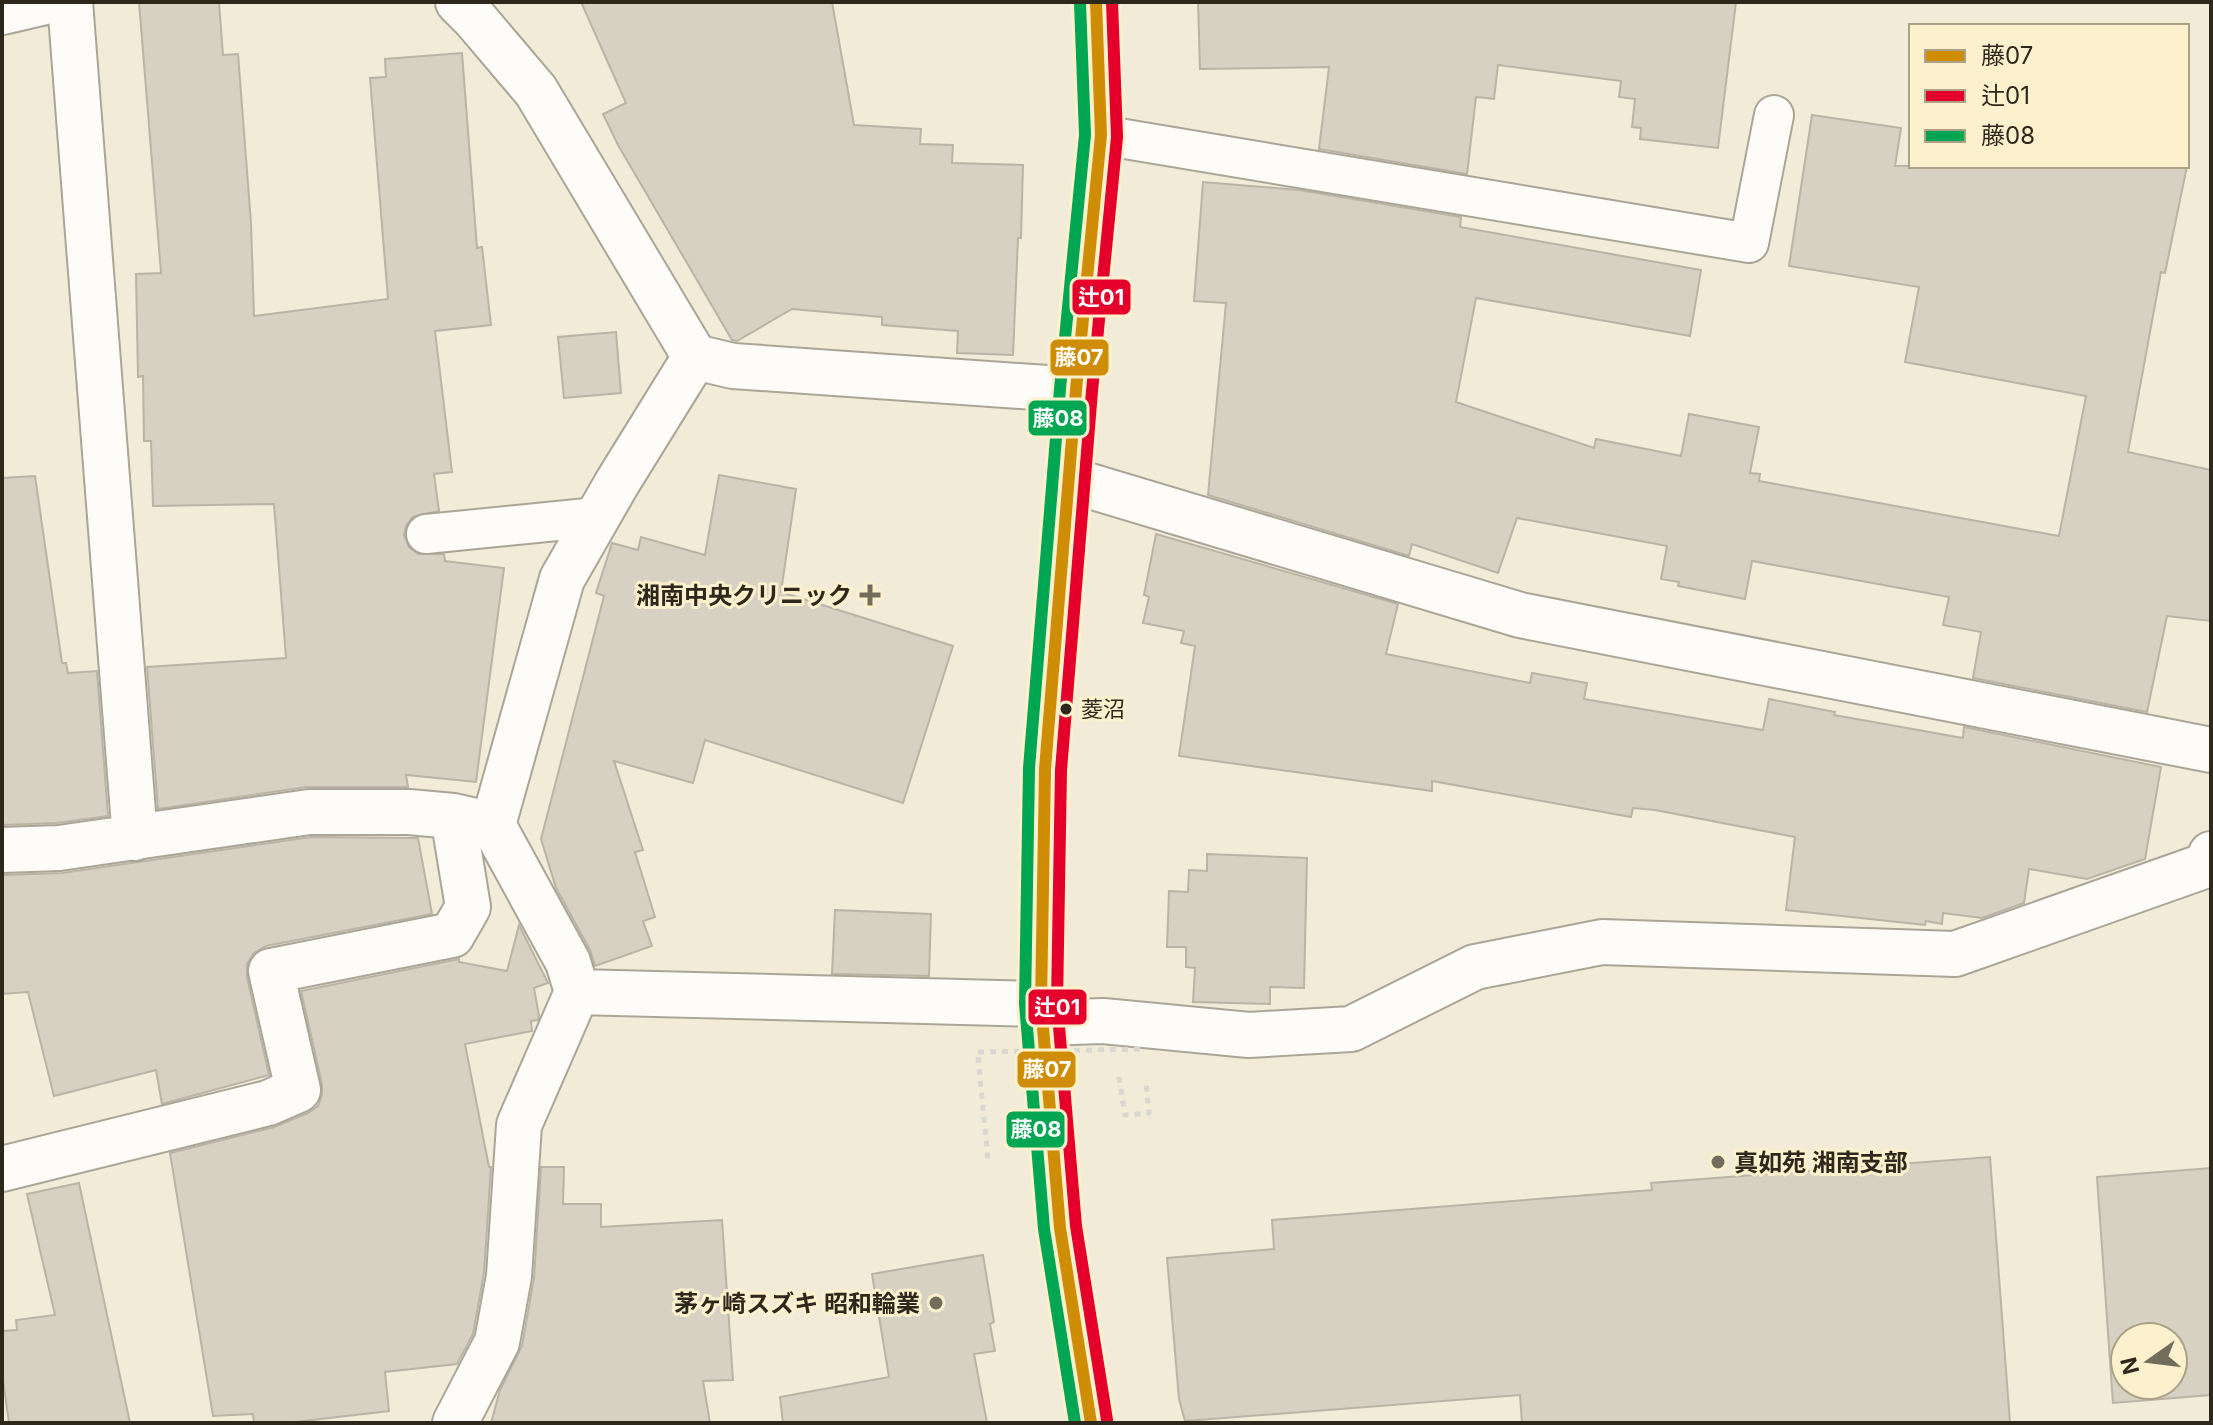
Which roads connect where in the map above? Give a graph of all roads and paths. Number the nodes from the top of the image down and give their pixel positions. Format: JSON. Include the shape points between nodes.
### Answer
{"nodes":[{"id":1,"x":45,"y":2,"type":"edge"},
{"id":2,"x":70,"y":2,"type":"edge"},
{"id":3,"x":458,"y":2,"type":"edge"},
{"id":4,"x":1096,"y":2,"type":"edge"},
{"id":5,"x":2,"y":12,"type":"edge"},
{"id":6,"x":1774,"y":115,"type":"dead end"},
{"id":7,"x":1101,"y":135,"type":"junction"},
{"id":8,"x":695,"y":357,"type":"junction"},
{"id":9,"x":1076,"y":390,"type":"junction"},
{"id":10,"x":1070,"y":480,"type":"junction"},
{"id":11,"x":597,"y":517,"type":"junction"},
{"id":12,"x":426,"y":534,"type":"dead end"},
{"id":13,"x":2211,"y":750,"type":"edge"},
{"id":14,"x":473,"y":820,"type":"junction"},
{"id":15,"x":135,"y":838,"type":"junction"},
{"id":16,"x":2,"y":850,"type":"edge"},
{"id":17,"x":2211,"y":854,"type":"edge"},
{"id":18,"x":577,"y":992,"type":"junction"},
{"id":19,"x":1042,"y":1014,"type":"junction"},
{"id":20,"x":1144,"y":1062,"type":"dead end"},
{"id":21,"x":1118,"y":1069,"type":"dead end"},
{"id":22,"x":1145,"y":1075,"type":"dead end"},
{"id":23,"x":988,"y":1160,"type":"dead end"},
{"id":24,"x":2,"y":1169,"type":"edge"},
{"id":25,"x":455,"y":1423,"type":"edge"},
{"id":26,"x":1091,"y":1423,"type":"edge"}],
"edges":[{"from":1,"to":5,"type":"street"},
{"from":2,"to":15,"type":"street"},
{"from":3,"to":8,"type":"street","via":[[536,91]]},
{"from":4,"to":7,"type":"highway"},
{"from":6,"to":7,"type":"lane","via":[[1749,243]]},
{"from":7,"to":9,"type":"highway"},
{"from":8,"to":9,"type":"street","via":[[733,366]]},
{"from":8,"to":11,"type":"street"},
{"from":9,"to":10,"type":"highway"},
{"from":10,"to":13,"type":"street","via":[[1520,615]]},
{"from":10,"to":19,"type":"highway","via":[[1045,769]]},
{"from":11,"to":12,"type":"lane"},
{"from":11,"to":14,"type":"street","via":[[562,579]]},
{"from":14,"to":15,"type":"street","via":[[409,812],[309,812]]},
{"from":14,"to":18,"type":"street","via":[[568,962]]},
{"from":14,"to":24,"type":"street","via":[[468,907],[452,935],[271,971],[298,1090],[268,1103]]},
{"from":15,"to":16,"type":"street"},
{"from":17,"to":19,"type":"street","via":[[2207,865],[1955,954],[1602,942],[1475,967],[1351,1029],[1249,1035]]},
{"from":18,"to":19,"type":"street"},
{"from":18,"to":25,"type":"street","via":[[519,1125],[509,1276],[497,1342]]},
{"from":19,"to":26,"type":"highway","via":[[1060,1228]]},
{"from":20,"to":23,"type":"path","bridge":true,"via":[[1143,1049],[978,1052]]},
{"from":21,"to":22,"type":"path","via":[[1125,1115],[1149,1113]]}]}
